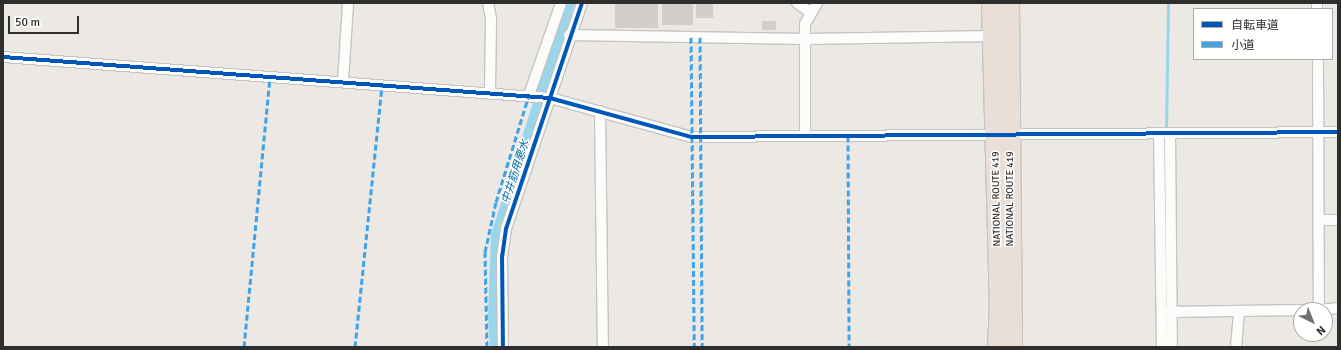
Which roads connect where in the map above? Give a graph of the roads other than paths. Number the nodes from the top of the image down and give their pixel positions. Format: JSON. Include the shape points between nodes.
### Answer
{"nodes":[{"id":1,"x":348,"y":3,"type":"edge"},
{"id":2,"x":488,"y":3,"type":"edge"},
{"id":3,"x":561,"y":3,"type":"edge"},
{"id":4,"x":582,"y":3,"type":"edge"},
{"id":5,"x":797,"y":3,"type":"edge"},
{"id":6,"x":817,"y":3,"type":"edge"},
{"id":7,"x":991,"y":3,"type":"edge"},
{"id":8,"x":1009,"y":3,"type":"edge"},
{"id":9,"x":810,"y":12,"type":"junction"},
{"id":10,"x":569,"y":35,"type":"junction"},
{"id":11,"x":991,"y":36,"type":"junction"},
{"id":12,"x":804,"y":39,"type":"junction"},
{"id":13,"x":3,"y":57,"type":"edge"},
{"id":14,"x":1318,"y":60,"type":"edge"},
{"id":15,"x":343,"y":81,"type":"junction"},
{"id":16,"x":490,"y":94,"type":"junction"},
{"id":17,"x":530,"y":95,"type":"junction"},
{"id":18,"x":550,"y":98,"type":"junction"},
{"id":19,"x":600,"y":111,"type":"junction"},
{"id":20,"x":1319,"y":132,"type":"junction"},
{"id":21,"x":1338,"y":132,"type":"edge"},
{"id":22,"x":1164,"y":133,"type":"junction"},
{"id":23,"x":1003,"y":135,"type":"junction"},
{"id":24,"x":805,"y":136,"type":"junction"},
{"id":25,"x":1320,"y":220,"type":"junction"},
{"id":26,"x":1338,"y":220,"type":"edge"},
{"id":27,"x":1320,"y":302,"type":"edge"},
{"id":28,"x":1293,"y":310,"type":"edge"},
{"id":29,"x":1239,"y":311,"type":"junction"},
{"id":30,"x":1167,"y":312,"type":"junction"},
{"id":31,"x":503,"y":347,"type":"edge"},
{"id":32,"x":603,"y":347,"type":"edge"},
{"id":33,"x":997,"y":347,"type":"edge"},
{"id":34,"x":1012,"y":347,"type":"edge"},
{"id":35,"x":1162,"y":347,"type":"edge"},
{"id":36,"x":1172,"y":347,"type":"edge"},
{"id":37,"x":1236,"y":347,"type":"edge"}],
"edges":[{"from":1,"to":15,"type":"street"},
{"from":2,"to":16,"type":"street","via":[[491,19]]},
{"from":3,"to":17,"type":"street"},
{"from":4,"to":10,"type":"street"},
{"from":5,"to":9,"type":"street"},
{"from":6,"to":9,"type":"street"},
{"from":7,"to":11,"type":"highway","name":"NATIONAL ROUTE 419"},
{"from":8,"to":23,"type":"highway","name":"NATIONAL ROUTE 419"},
{"from":9,"to":12,"type":"street","via":[[805,24]]},
{"from":10,"to":12,"type":"street"},
{"from":10,"to":18,"type":"street"},
{"from":11,"to":12,"type":"street"},
{"from":11,"to":23,"type":"highway","name":"NATIONAL ROUTE 419"},
{"from":12,"to":24,"type":"street"},
{"from":13,"to":15,"type":"street"},
{"from":14,"to":20,"type":"street"},
{"from":15,"to":16,"type":"street"},
{"from":16,"to":17,"type":"street"},
{"from":17,"to":18,"type":"street"},
{"from":18,"to":19,"type":"street"},
{"from":18,"to":31,"type":"street","via":[[506,229],[502,256]]},
{"from":19,"to":24,"type":"street","via":[[692,137]]},
{"from":19,"to":32,"type":"street"},
{"from":20,"to":21,"type":"street"},
{"from":20,"to":22,"type":"street"},
{"from":20,"to":25,"type":"street"},
{"from":22,"to":23,"type":"street"},
{"from":22,"to":30,"type":"street"},
{"from":23,"to":24,"type":"street"},
{"from":23,"to":33,"type":"highway","name":"NATIONAL ROUTE 419"},
{"from":23,"to":34,"type":"highway","name":"NATIONAL ROUTE 419"},
{"from":25,"to":26,"type":"street"},
{"from":25,"to":27,"type":"street"},
{"from":28,"to":29,"type":"street"},
{"from":29,"to":30,"type":"street"},
{"from":29,"to":37,"type":"street"},
{"from":30,"to":35,"type":"street"},
{"from":30,"to":36,"type":"street"}]}
